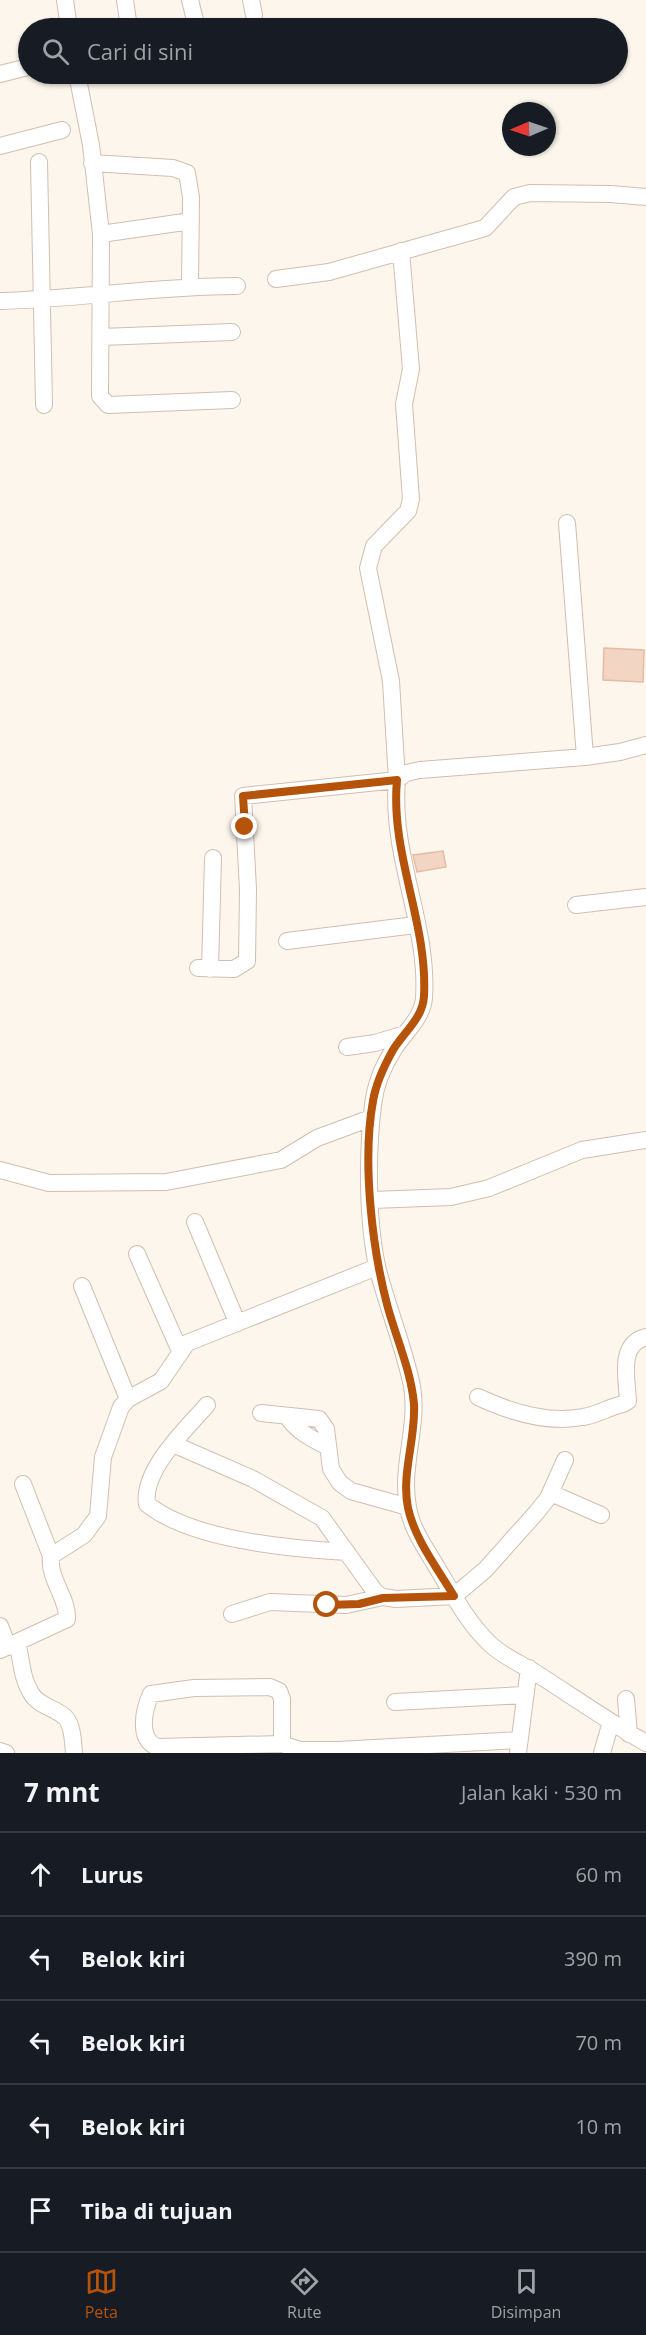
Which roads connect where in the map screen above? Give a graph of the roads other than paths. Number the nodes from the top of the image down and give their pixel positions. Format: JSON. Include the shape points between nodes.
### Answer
{"nodes":[{"id":1,"x":65,"y":0,"type":"edge"},
{"id":2,"x":125,"y":0,"type":"edge"},
{"id":3,"x":190,"y":0,"type":"edge"},
{"id":4,"x":68,"y":18,"type":"edge"},
{"id":5,"x":128,"y":18,"type":"edge"},
{"id":6,"x":194,"y":18,"type":"edge"},
{"id":7,"x":18,"y":70,"type":"edge"},
{"id":8,"x":0,"y":74,"type":"edge"},
{"id":9,"x":79,"y":84,"type":"edge"},
{"id":10,"x":62,"y":130,"type":"dead end"},
{"id":11,"x":0,"y":146,"type":"edge"},
{"id":12,"x":39,"y":162,"type":"dead end"},
{"id":13,"x":92,"y":163,"type":"junction"},
{"id":14,"x":646,"y":197,"type":"edge"},
{"id":15,"x":191,"y":221,"type":"junction"},
{"id":16,"x":101,"y":234,"type":"junction"},
{"id":17,"x":401,"y":251,"type":"junction"},
{"id":18,"x":276,"y":279,"type":"dead end"},
{"id":19,"x":190,"y":286,"type":"junction"},
{"id":20,"x":237,"y":286,"type":"dead end"},
{"id":21,"x":101,"y":294,"type":"junction"},
{"id":22,"x":44,"y":300,"type":"junction"},
{"id":23,"x":0,"y":301,"type":"edge"},
{"id":24,"x":232,"y":332,"type":"dead end"},
{"id":25,"x":101,"y":338,"type":"junction"},
{"id":26,"x":232,"y":400,"type":"dead end"},
{"id":27,"x":44,"y":405,"type":"dead end"},
{"id":28,"x":567,"y":523,"type":"dead end"},
{"id":29,"x":646,"y":745,"type":"edge"},
{"id":30,"x":585,"y":757,"type":"junction"},
{"id":31,"x":397,"y":780,"type":"junction"},
{"id":32,"x":213,"y":858,"type":"dead end"},
{"id":33,"x":646,"y":897,"type":"edge"},
{"id":34,"x":576,"y":905,"type":"dead end"},
{"id":35,"x":415,"y":925,"type":"junction"},
{"id":36,"x":287,"y":941,"type":"dead end"},
{"id":37,"x":406,"y":1034,"type":"junction"},
{"id":38,"x":347,"y":1047,"type":"dead end"},
{"id":39,"x":371,"y":1118,"type":"junction"},
{"id":40,"x":646,"y":1140,"type":"edge"},
{"id":41,"x":0,"y":1170,"type":"edge"},
{"id":42,"x":372,"y":1200,"type":"junction"},
{"id":43,"x":195,"y":1222,"type":"dead end"},
{"id":44,"x":137,"y":1254,"type":"dead end"},
{"id":45,"x":378,"y":1267,"type":"junction"},
{"id":46,"x":82,"y":1286,"type":"dead end"},
{"id":47,"x":237,"y":1322,"type":"junction"},
{"id":48,"x":646,"y":1337,"type":"edge"},
{"id":49,"x":180,"y":1351,"type":"junction"},
{"id":50,"x":478,"y":1396,"type":"dead end"},
{"id":51,"x":128,"y":1399,"type":"junction"},
{"id":52,"x":207,"y":1405,"type":"dead end"},
{"id":53,"x":261,"y":1413,"type":"dead end"},
{"id":54,"x":173,"y":1444,"type":"junction"},
{"id":55,"x":565,"y":1460,"type":"dead end"},
{"id":56,"x":22,"y":1484,"type":"dead end"},
{"id":57,"x":550,"y":1492,"type":"junction"},
{"id":58,"x":408,"y":1507,"type":"junction"},
{"id":59,"x":601,"y":1515,"type":"dead end"},
{"id":60,"x":347,"y":1552,"type":"junction"},
{"id":61,"x":51,"y":1556,"type":"junction"},
{"id":62,"x":454,"y":1596,"type":"junction"},
{"id":63,"x":383,"y":1598,"type":"junction"},
{"id":64,"x":232,"y":1614,"type":"dead end"},
{"id":65,"x":0,"y":1626,"type":"edge"},
{"id":66,"x":11,"y":1648,"type":"edge"},
{"id":67,"x":529,"y":1668,"type":"junction"},
{"id":68,"x":524,"y":1695,"type":"junction"},
{"id":69,"x":626,"y":1700,"type":"dead end"},
{"id":70,"x":394,"y":1702,"type":"dead end"},
{"id":71,"x":611,"y":1722,"type":"junction"},
{"id":72,"x":629,"y":1734,"type":"junction"},
{"id":73,"x":646,"y":1743,"type":"edge"},
{"id":74,"x":282,"y":1744,"type":"junction"},
{"id":75,"x":518,"y":1747,"type":"edge"},
{"id":76,"x":0,"y":1751,"type":"edge"},
{"id":77,"x":376,"y":1751,"type":"edge"},
{"id":78,"x":338,"y":1752,"type":"edge"},
{"id":79,"x":6,"y":1753,"type":"edge"},
{"id":80,"x":74,"y":1753,"type":"edge"},
{"id":81,"x":602,"y":1753,"type":"edge"}],
"edges":[{"from":1,"to":4,"type":"street"},
{"from":2,"to":5,"type":"street"},
{"from":3,"to":6,"type":"street"},
{"from":7,"to":8,"type":"street"},
{"from":9,"to":13,"type":"street"},
{"from":10,"to":11,"type":"street"},
{"from":12,"to":22,"type":"street"},
{"from":13,"to":15,"type":"street","via":[[183,170],[191,197]]},
{"from":13,"to":16,"type":"street"},
{"from":14,"to":17,"type":"street","via":[[514,197],[485,228]]},
{"from":15,"to":16,"type":"street"},
{"from":15,"to":19,"type":"street"},
{"from":16,"to":21,"type":"street"},
{"from":17,"to":18,"type":"street","via":[[329,272]]},
{"from":17,"to":31,"type":"street","via":[[411,369],[404,404],[411,499],[408,511],[374,546],[368,568],[391,681]]},
{"from":19,"to":20,"type":"street"},
{"from":19,"to":21,"type":"street"},
{"from":21,"to":22,"type":"street"},
{"from":21,"to":25,"type":"street"},
{"from":22,"to":23,"type":"street"},
{"from":22,"to":27,"type":"street"},
{"from":24,"to":25,"type":"street"},
{"from":25,"to":26,"type":"street","via":[[100,396],[108,405]]},
{"from":28,"to":30,"type":"street"},
{"from":29,"to":30,"type":"street"},
{"from":30,"to":31,"type":"street","via":[[420,770]]},
{"from":31,"to":32,"type":"street","via":[[243,796],[247,960],[234,969],[204,969]]},
{"from":31,"to":35,"type":"street","via":[[399,844]]},
{"from":33,"to":34,"type":"street"},
{"from":35,"to":36,"type":"street"},
{"from":35,"to":37,"type":"street","via":[[424,994],[423,1006]]},
{"from":37,"to":38,"type":"street"},
{"from":37,"to":39,"type":"street","via":[[379,1078]]},
{"from":39,"to":41,"type":"street","via":[[317,1138],[281,1160],[166,1182],[49,1183]]},
{"from":39,"to":42,"type":"street"},
{"from":40,"to":42,"type":"street","via":[[582,1150],[489,1188],[452,1197]]},
{"from":42,"to":45,"type":"street"},
{"from":43,"to":47,"type":"street"},
{"from":44,"to":49,"type":"street"},
{"from":45,"to":47,"type":"street"},
{"from":45,"to":58,"type":"street","via":[[412,1386]]},
{"from":46,"to":51,"type":"street"},
{"from":47,"to":49,"type":"street","via":[[187,1343]]},
{"from":48,"to":50,"type":"street","via":[[634,1341],[627,1350],[628,1401],[623,1404],[584,1417],[555,1418],[519,1413]]},
{"from":49,"to":51,"type":"street","via":[[161,1381]]},
{"from":51,"to":61,"type":"street","via":[[121,1407],[103,1457],[98,1516],[84,1535]]},
{"from":52,"to":54,"type":"street"},
{"from":53,"to":58,"type":"street","via":[[319,1419],[327,1429],[331,1469],[340,1483],[351,1491]]},
{"from":54,"to":60,"type":"street","via":[[253,1479],[322,1518]]},
{"from":54,"to":60,"type":"street","via":[[147,1485],[147,1504],[156,1511],[206,1530],[266,1545]]},
{"from":55,"to":57,"type":"street"},
{"from":56,"to":61,"type":"street"},
{"from":57,"to":59,"type":"street"},
{"from":57,"to":62,"type":"street","via":[[485,1570]]},
{"from":58,"to":62,"type":"street","via":[[415,1530]]},
{"from":60,"to":63,"type":"street"},
{"from":61,"to":66,"type":"street","via":[[51,1574],[67,1619]]},
{"from":62,"to":63,"type":"street"},
{"from":62,"to":67,"type":"street","via":[[487,1641]]},
{"from":63,"to":64,"type":"street","via":[[346,1605],[270,1602]]},
{"from":65,"to":66,"type":"street"},
{"from":66,"to":80,"type":"street","via":[[32,1695],[65,1717]]},
{"from":67,"to":68,"type":"street"},
{"from":67,"to":71,"type":"street"},
{"from":68,"to":70,"type":"street"},
{"from":68,"to":75,"type":"street"},
{"from":69,"to":72,"type":"street"},
{"from":71,"to":72,"type":"street"},
{"from":71,"to":81,"type":"street"},
{"from":72,"to":73,"type":"street"},
{"from":74,"to":74,"type":"street","via":[[282,1699],[279,1691],[270,1687],[194,1688],[152,1694],[147,1704],[146,1737],[157,1748]]},
{"from":74,"to":78,"type":"street","via":[[300,1750]]},
{"from":75,"to":77,"type":"street"},
{"from":76,"to":79,"type":"street"},
{"from":77,"to":78,"type":"street"}]}
